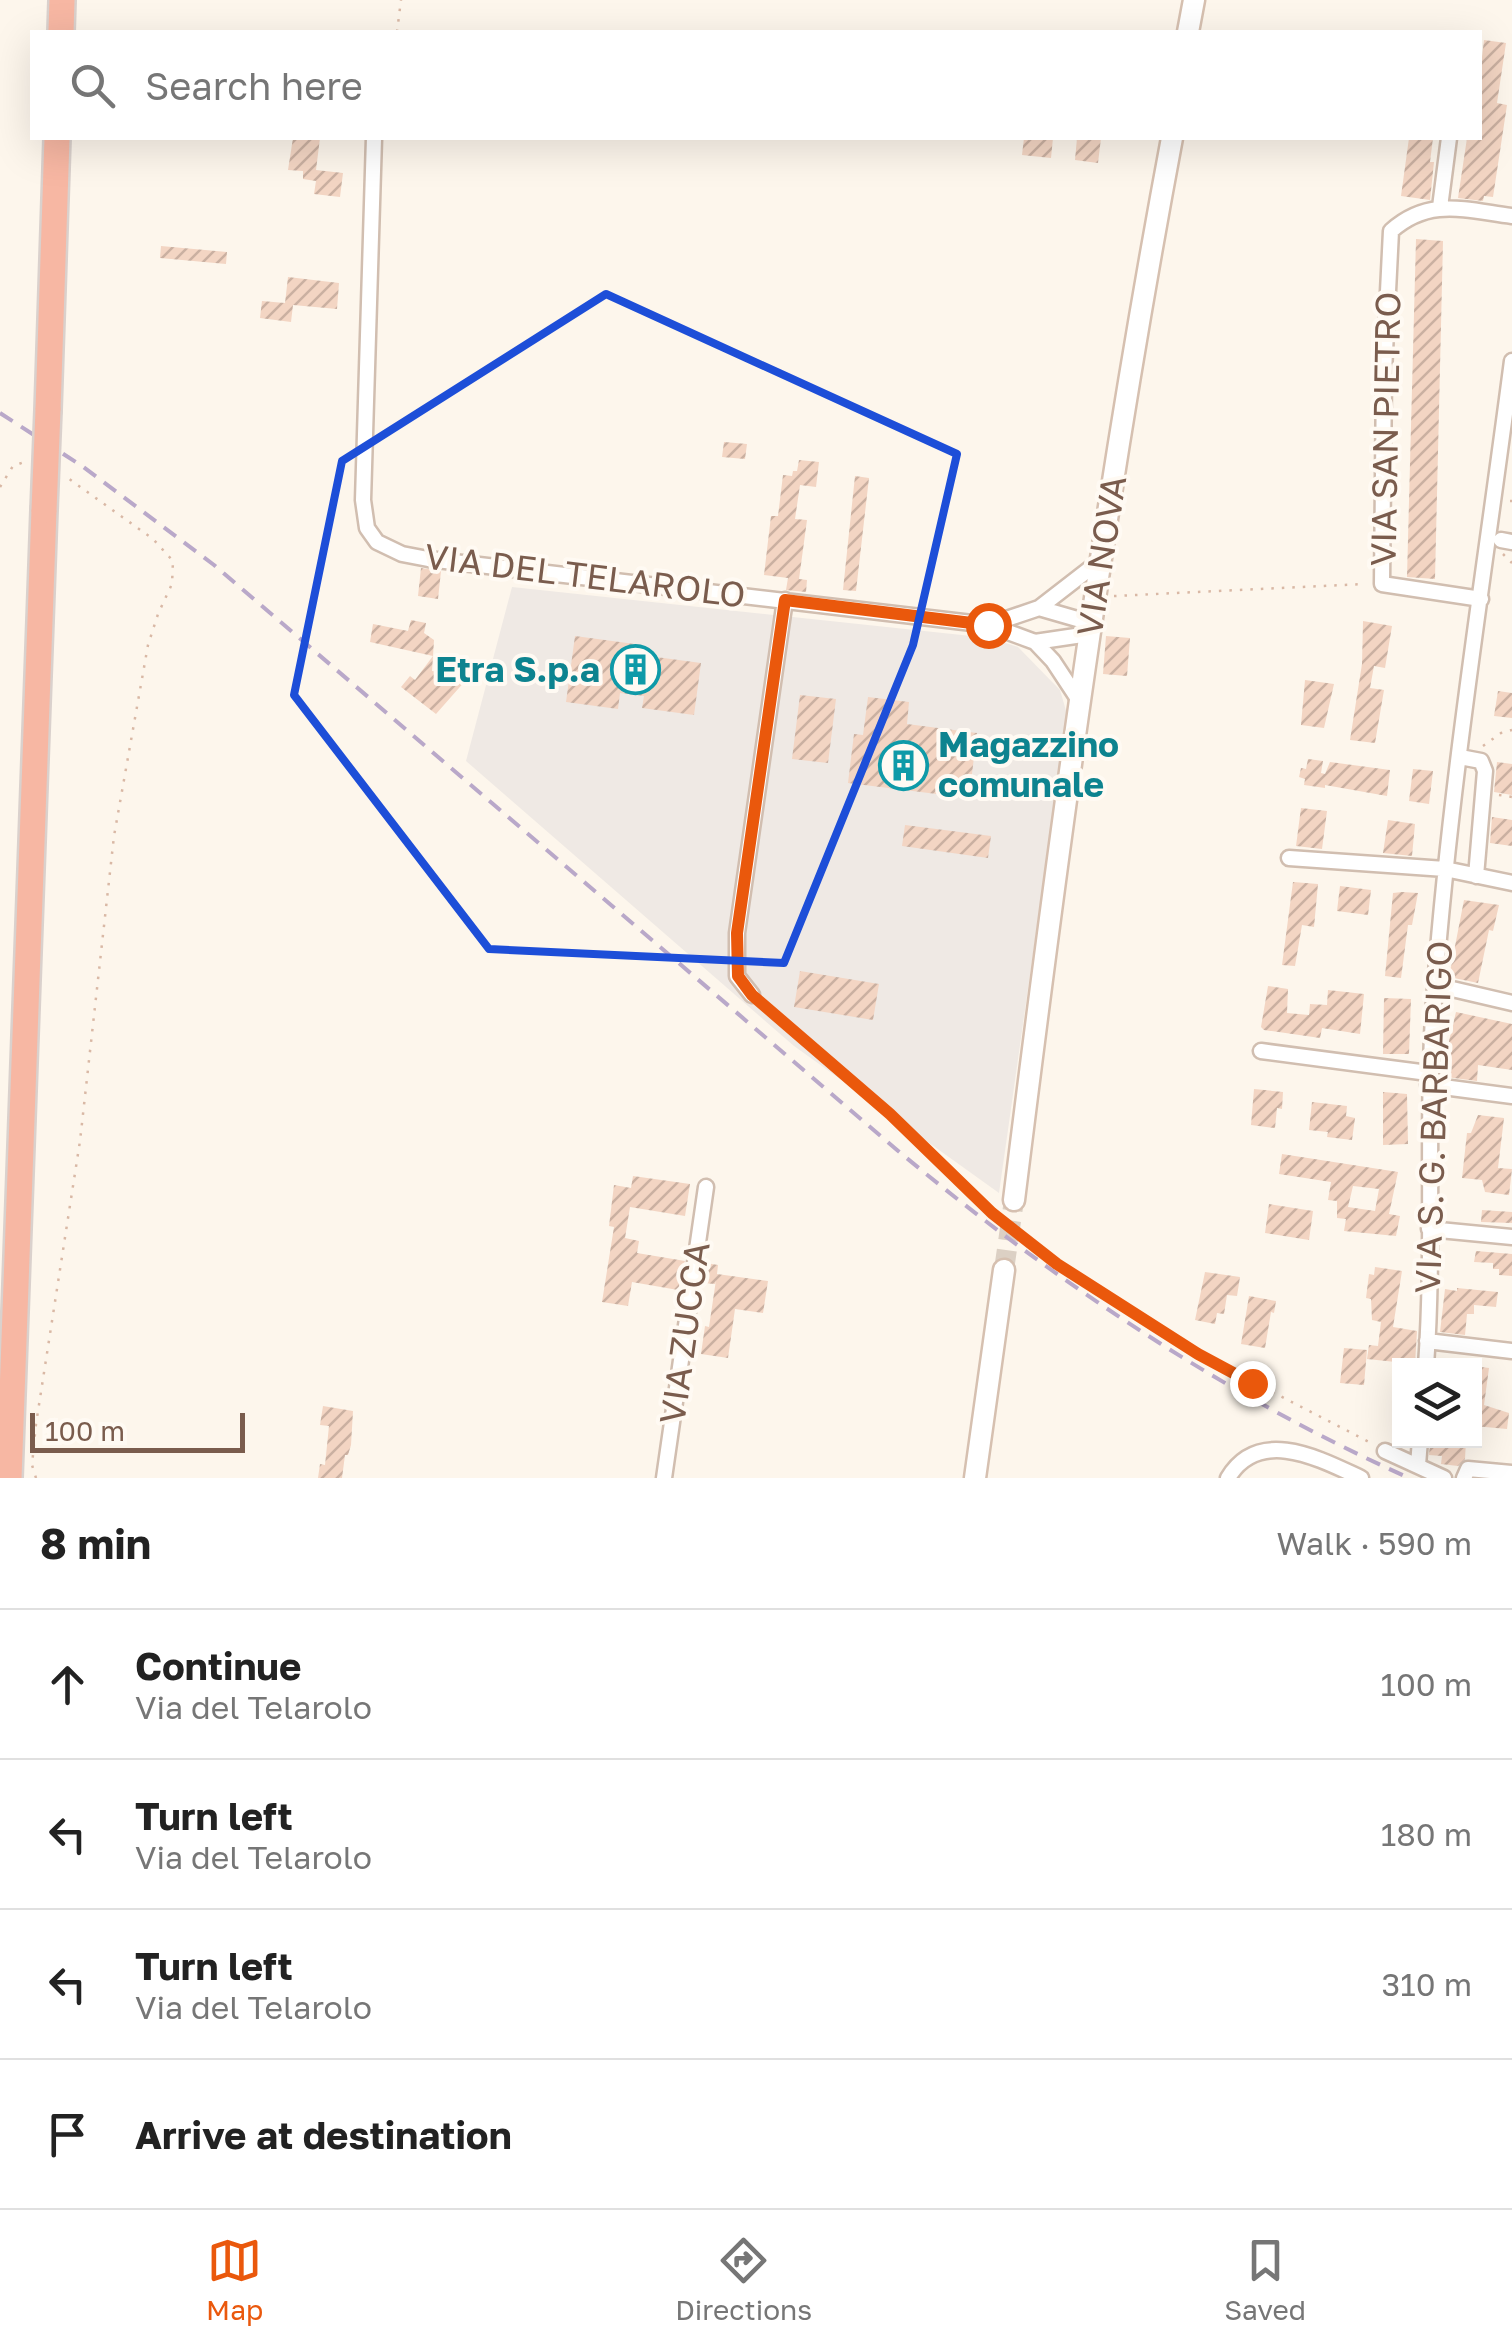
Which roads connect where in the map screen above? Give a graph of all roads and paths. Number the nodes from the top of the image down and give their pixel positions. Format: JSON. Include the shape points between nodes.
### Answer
{"nodes":[{"id":1,"x":62,"y":0,"type":"edge"},
{"id":2,"x":402,"y":0,"type":"edge"},
{"id":3,"x":1194,"y":0,"type":"edge"},
{"id":4,"x":61,"y":30,"type":"edge"},
{"id":5,"x":398,"y":30,"type":"edge"},
{"id":6,"x":1188,"y":30,"type":"edge"},
{"id":7,"x":57,"y":140,"type":"edge"},
{"id":8,"x":374,"y":140,"type":"edge"},
{"id":9,"x":1172,"y":140,"type":"edge"},
{"id":10,"x":1448,"y":140,"type":"edge"},
{"id":11,"x":1440,"y":207,"type":"junction"},
{"id":12,"x":1512,"y":216,"type":"edge"},
{"id":13,"x":1512,"y":362,"type":"edge"},
{"id":14,"x":30,"y":460,"type":"dead end"},
{"id":15,"x":60,"y":472,"type":"dead end"},
{"id":16,"x":0,"y":487,"type":"edge"},
{"id":17,"x":1101,"y":560,"type":"junction"},
{"id":18,"x":1382,"y":584,"type":"junction"},
{"id":19,"x":1481,"y":599,"type":"junction"},
{"id":20,"x":785,"y":600,"type":"junction"},
{"id":21,"x":1039,"y":608,"type":"junction"},
{"id":22,"x":1091,"y":621,"type":"junction"},
{"id":23,"x":988,"y":625,"type":"junction"},
{"id":24,"x":1035,"y":642,"type":"junction"},
{"id":25,"x":1080,"y":703,"type":"junction"},
{"id":26,"x":1512,"y":730,"type":"edge"},
{"id":27,"x":1461,"y":751,"type":"junction"},
{"id":28,"x":1485,"y":793,"type":"junction"},
{"id":29,"x":1512,"y":797,"type":"edge"},
{"id":30,"x":1289,"y":858,"type":"dead end"},
{"id":31,"x":1446,"y":870,"type":"junction"},
{"id":32,"x":1476,"y":876,"type":"junction"},
{"id":33,"x":1512,"y":884,"type":"edge"},
{"id":34,"x":1435,"y":985,"type":"junction"},
{"id":35,"x":752,"y":995,"type":"joint"},
{"id":36,"x":1512,"y":1003,"type":"edge"},
{"id":37,"x":1261,"y":1052,"type":"dead end"},
{"id":38,"x":1428,"y":1079,"type":"junction"},
{"id":39,"x":1512,"y":1096,"type":"edge"},
{"id":40,"x":706,"y":1187,"type":"dead end"},
{"id":41,"x":1014,"y":1200,"type":"tunnel mouth"},
{"id":42,"x":1429,"y":1229,"type":"junction"},
{"id":43,"x":1512,"y":1237,"type":"edge"},
{"id":44,"x":1004,"y":1270,"type":"tunnel mouth"},
{"id":45,"x":16,"y":1298,"type":"junction"},
{"id":46,"x":1427,"y":1342,"type":"junction"},
{"id":47,"x":1512,"y":1351,"type":"edge"},
{"id":48,"x":1426,"y":1358,"type":"edge"},
{"id":49,"x":0,"y":1369,"type":"edge"},
{"id":50,"x":1419,"y":1448,"type":"edge"},
{"id":51,"x":1386,"y":1451,"type":"joint"},
{"id":52,"x":1418,"y":1465,"type":"junction"},
{"id":53,"x":11,"y":1473,"type":"edge"},
{"id":54,"x":1512,"y":1473,"type":"edge"},
{"id":55,"x":36,"y":1478,"type":"edge"},
{"id":56,"x":664,"y":1478,"type":"edge"},
{"id":57,"x":975,"y":1478,"type":"edge"},
{"id":58,"x":1228,"y":1478,"type":"edge"},
{"id":59,"x":1361,"y":1478,"type":"edge"},
{"id":60,"x":1444,"y":1478,"type":"edge"},
{"id":61,"x":1464,"y":1478,"type":"edge"}],
"edges":[{"from":1,"to":4,"type":"highway"},
{"from":2,"to":5,"type":"path"},
{"from":3,"to":6,"type":"street"},
{"from":7,"to":45,"type":"highway","bridge":true},
{"from":8,"to":20,"type":"street","name":"VIA DEL TELAROLO","via":[[362,456],[367,528],[377,542],[428,558]]},
{"from":9,"to":17,"type":"street","name":"VIA NOVA"},
{"from":10,"to":11,"type":"street"},
{"from":11,"to":12,"type":"street"},
{"from":11,"to":18,"type":"street","name":"VIA SAN PIETRO","via":[[1407,217],[1391,231]]},
{"from":13,"to":19,"type":"street"},
{"from":14,"to":16,"type":"path","via":[[13,466]]},
{"from":15,"to":55,"type":"path","via":[[154,539],[172,561],[172,584],[148,645],[114,836],[80,1141],[36,1424]]},
{"from":17,"to":21,"type":"street"},
{"from":17,"to":22,"type":"street","name":"VIA NOVA"},
{"from":18,"to":19,"type":"street","name":"VIA SAN PIETRO"},
{"from":18,"to":22,"type":"path","via":[[1114,595]]},
{"from":19,"to":27,"type":"street"},
{"from":20,"to":23,"type":"street","name":"VIA DEL TELAROLO"},
{"from":20,"to":35,"type":"street","name":"VIA DEL TELAROLO","via":[[737,933],[738,976]]},
{"from":21,"to":22,"type":"street"},
{"from":21,"to":23,"type":"street"},
{"from":22,"to":24,"type":"street"},
{"from":22,"to":25,"type":"street","name":"VIA NOVA"},
{"from":23,"to":24,"type":"street"},
{"from":24,"to":25,"type":"street"},
{"from":25,"to":41,"type":"street","name":"VIA NOVA"},
{"from":26,"to":27,"type":"path"},
{"from":27,"to":28,"type":"street","via":[[1481,762]]},
{"from":27,"to":31,"type":"street"},
{"from":28,"to":29,"type":"path"},
{"from":28,"to":32,"type":"street"},
{"from":30,"to":31,"type":"street"},
{"from":31,"to":32,"type":"street"},
{"from":31,"to":34,"type":"street","name":"VIA S. G. BARBARIGO"},
{"from":32,"to":33,"type":"street"},
{"from":34,"to":36,"type":"street"},
{"from":34,"to":38,"type":"street","name":"VIA S. G. BARBARIGO"},
{"from":35,"to":51,"type":"path","via":[[1057,1264],[1198,1354]]},
{"from":37,"to":38,"type":"street"},
{"from":38,"to":39,"type":"street"},
{"from":38,"to":42,"type":"street","name":"VIA S. G. BARBARIGO"},
{"from":40,"to":56,"type":"street","name":"VIA ZUCCA"},
{"from":42,"to":43,"type":"street"},
{"from":42,"to":46,"type":"street","name":"VIA S. G. BARBARIGO"},
{"from":44,"to":57,"type":"street"},
{"from":45,"to":49,"type":"highway"},
{"from":45,"to":53,"type":"highway"},
{"from":46,"to":47,"type":"street"},
{"from":46,"to":48,"type":"street","name":"VIA S. G. BARBARIGO"},
{"from":50,"to":52,"type":"street"},
{"from":51,"to":52,"type":"street"},
{"from":52,"to":60,"type":"street"},
{"from":54,"to":61,"type":"street","via":[[1468,1469]]},
{"from":58,"to":59,"type":"street","via":[[1237,1463],[1270,1450],[1293,1450]]}]}
